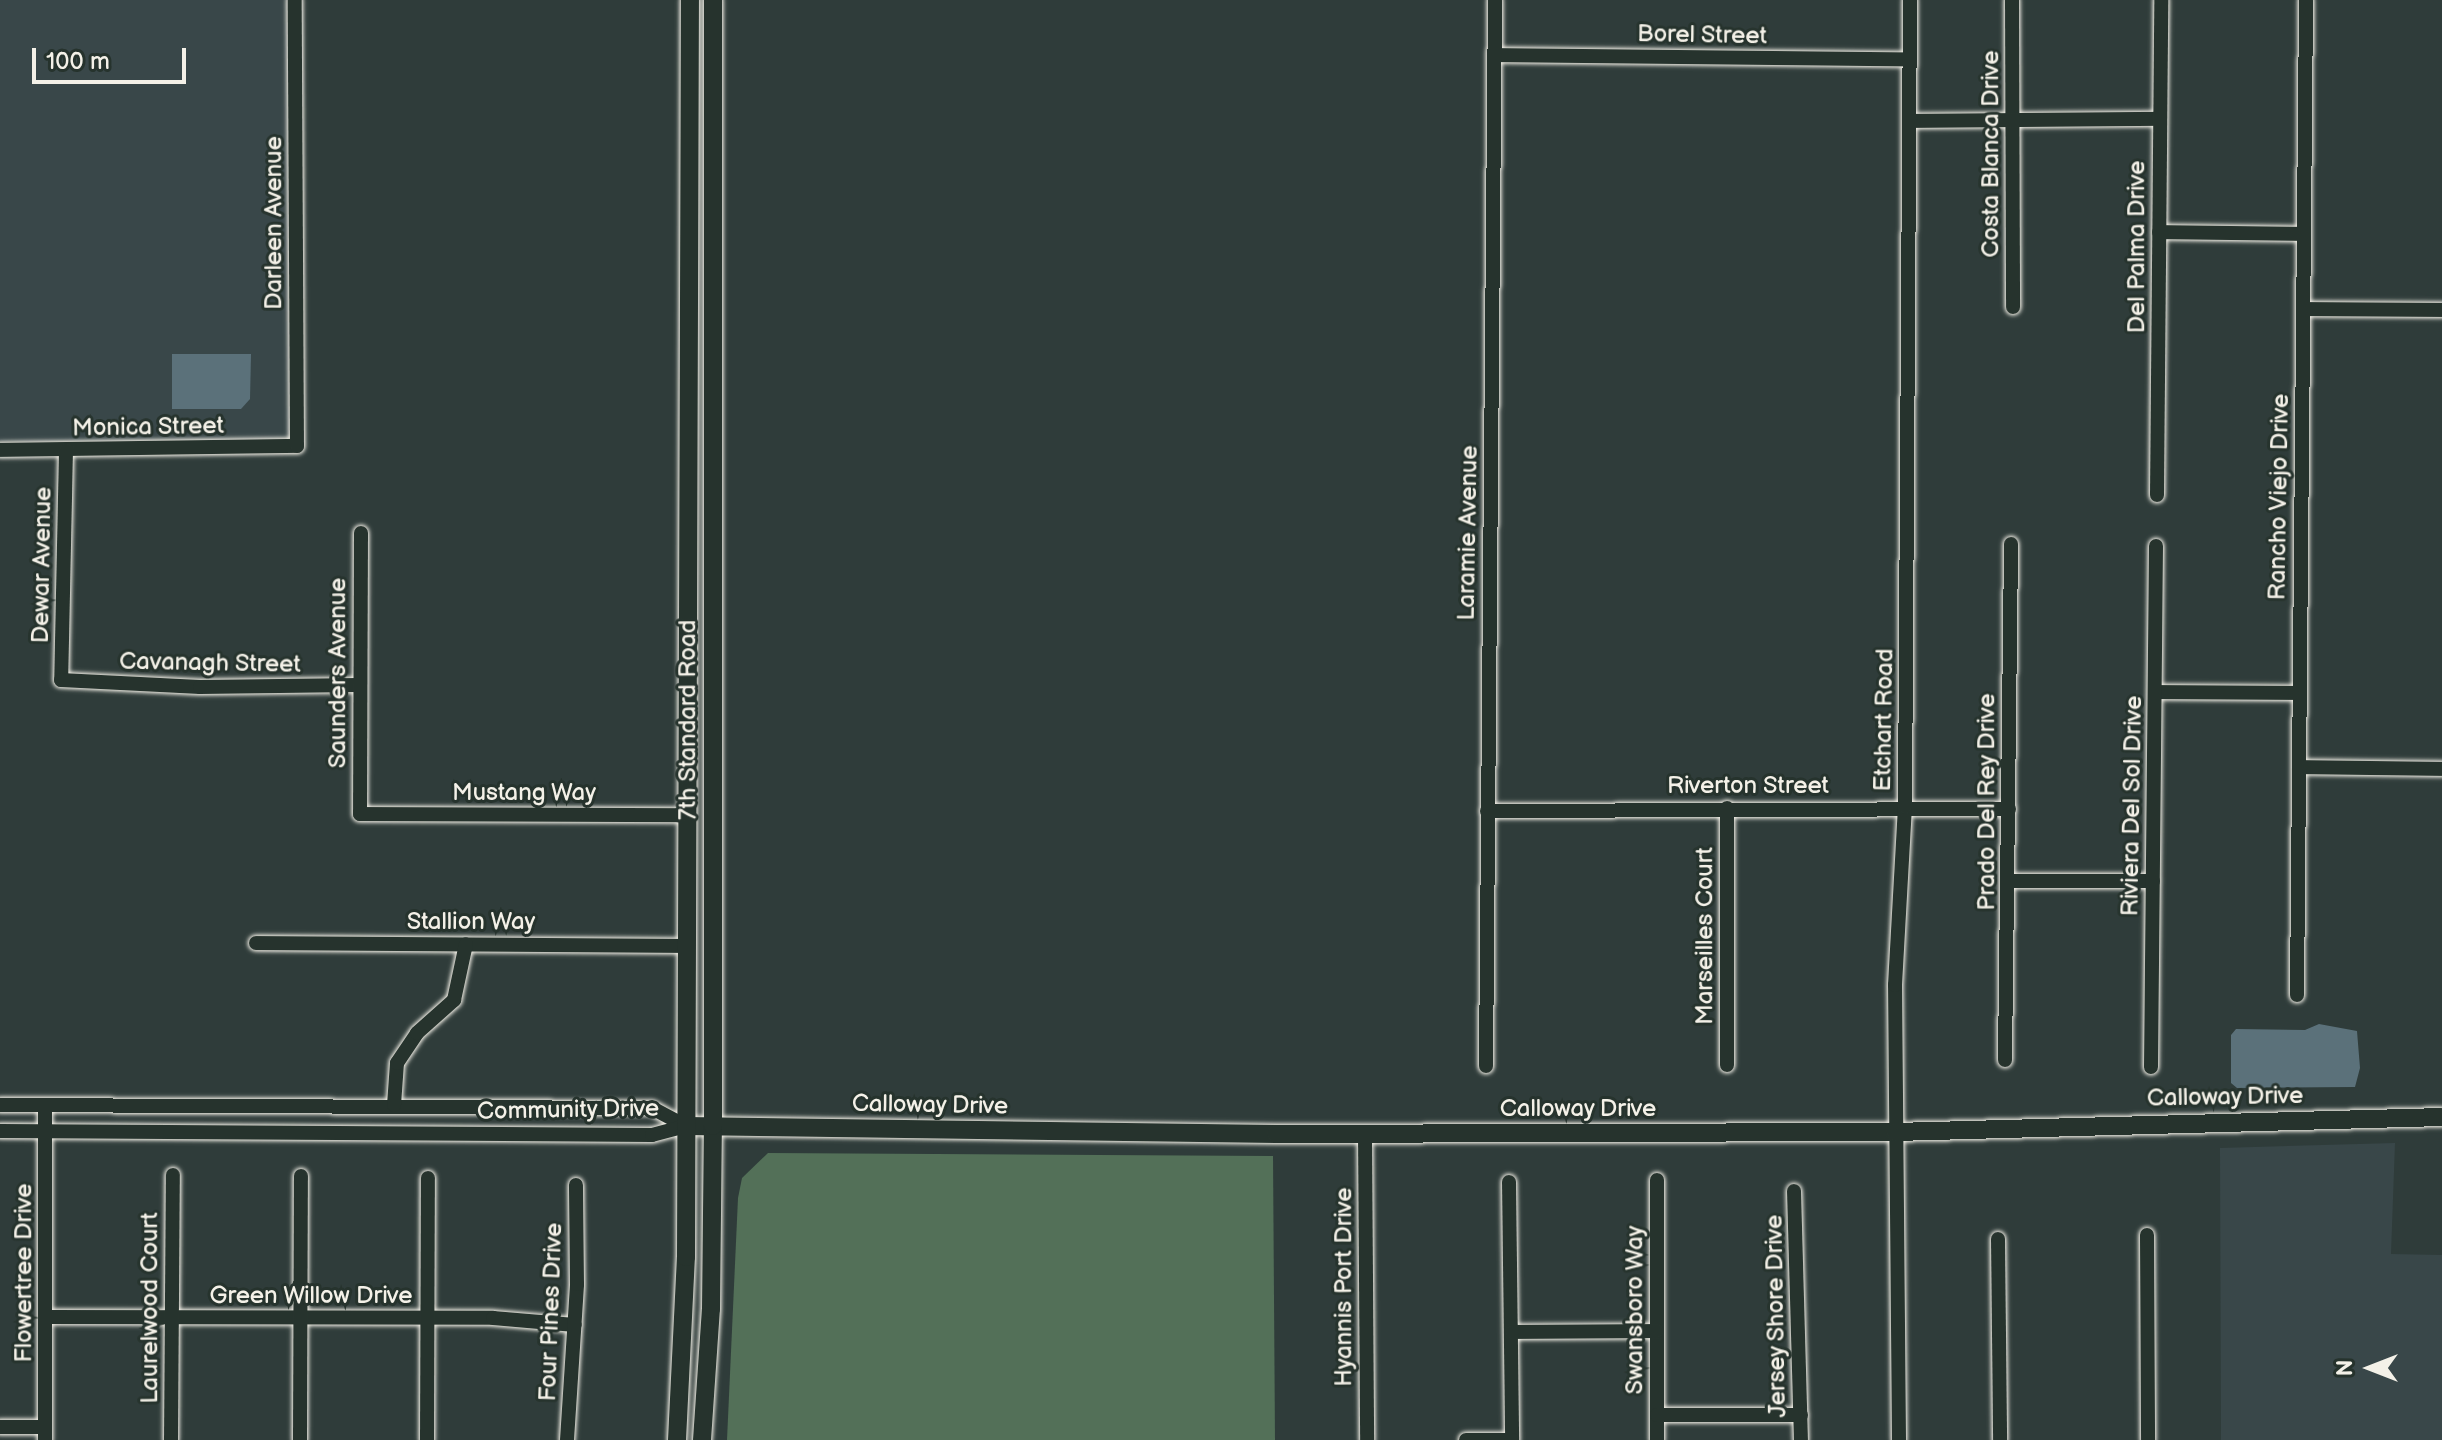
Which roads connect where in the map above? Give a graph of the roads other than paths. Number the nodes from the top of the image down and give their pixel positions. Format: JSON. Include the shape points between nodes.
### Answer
{"nodes":[{"id":1,"x":295,"y":0,"type":"edge"},
{"id":2,"x":690,"y":0,"type":"edge"},
{"id":3,"x":713,"y":0,"type":"edge"},
{"id":4,"x":1495,"y":0,"type":"edge"},
{"id":5,"x":1910,"y":0,"type":"edge"},
{"id":6,"x":2012,"y":0,"type":"edge"},
{"id":7,"x":2161,"y":0,"type":"edge"},
{"id":8,"x":2306,"y":0,"type":"edge"},
{"id":9,"x":1495,"y":55,"type":"junction"},
{"id":10,"x":1909,"y":59,"type":"junction"},
{"id":11,"x":2160,"y":119,"type":"junction"},
{"id":12,"x":1910,"y":121,"type":"junction"},
{"id":13,"x":2013,"y":121,"type":"junction"},
{"id":14,"x":2159,"y":232,"type":"junction"},
{"id":15,"x":2303,"y":234,"type":"junction"},
{"id":16,"x":2013,"y":307,"type":"dead end"},
{"id":17,"x":2303,"y":309,"type":"junction"},
{"id":18,"x":2442,"y":310,"type":"edge"},
{"id":19,"x":297,"y":446,"type":"joint"},
{"id":20,"x":0,"y":450,"type":"edge"},
{"id":21,"x":66,"y":450,"type":"junction"},
{"id":22,"x":2157,"y":495,"type":"dead end"},
{"id":23,"x":361,"y":533,"type":"dead end"},
{"id":24,"x":2011,"y":544,"type":"dead end"},
{"id":25,"x":2156,"y":546,"type":"dead end"},
{"id":26,"x":61,"y":680,"type":"joint"},
{"id":27,"x":358,"y":685,"type":"junction"},
{"id":28,"x":2155,"y":692,"type":"junction"},
{"id":29,"x":2300,"y":693,"type":"junction"},
{"id":30,"x":2299,"y":767,"type":"junction"},
{"id":31,"x":2442,"y":769,"type":"edge"},
{"id":32,"x":1905,"y":807,"type":"junction"},
{"id":33,"x":1727,"y":808,"type":"junction"},
{"id":34,"x":2009,"y":809,"type":"junction"},
{"id":35,"x":1487,"y":811,"type":"junction"},
{"id":36,"x":360,"y":814,"type":"joint"},
{"id":37,"x":688,"y":815,"type":"junction"},
{"id":38,"x":2009,"y":881,"type":"junction"},
{"id":39,"x":2153,"y":881,"type":"junction"},
{"id":40,"x":256,"y":943,"type":"dead end"},
{"id":41,"x":466,"y":944,"type":"junction"},
{"id":42,"x":686,"y":946,"type":"junction"},
{"id":43,"x":2297,"y":995,"type":"dead end"},
{"id":44,"x":2005,"y":1060,"type":"dead end"},
{"id":45,"x":1727,"y":1065,"type":"dead end"},
{"id":46,"x":1486,"y":1066,"type":"dead end"},
{"id":47,"x":2151,"y":1067,"type":"dead end"},
{"id":48,"x":0,"y":1105,"type":"edge"},
{"id":49,"x":45,"y":1105,"type":"junction"},
{"id":50,"x":394,"y":1105,"type":"junction"},
{"id":51,"x":2442,"y":1117,"type":"edge"},
{"id":52,"x":686,"y":1126,"type":"junction"},
{"id":53,"x":713,"y":1126,"type":"junction"},
{"id":54,"x":0,"y":1131,"type":"edge"},
{"id":55,"x":46,"y":1131,"type":"junction"},
{"id":56,"x":1895,"y":1132,"type":"junction"},
{"id":57,"x":1365,"y":1134,"type":"junction"},
{"id":58,"x":173,"y":1175,"type":"dead end"},
{"id":59,"x":301,"y":1176,"type":"dead end"},
{"id":60,"x":428,"y":1178,"type":"dead end"},
{"id":61,"x":1657,"y":1180,"type":"dead end"},
{"id":62,"x":1509,"y":1182,"type":"dead end"},
{"id":63,"x":576,"y":1185,"type":"dead end"},
{"id":64,"x":1794,"y":1191,"type":"dead end"},
{"id":65,"x":2147,"y":1235,"type":"dead end"},
{"id":66,"x":1998,"y":1239,"type":"dead end"},
{"id":67,"x":46,"y":1317,"type":"junction"},
{"id":68,"x":172,"y":1318,"type":"junction"},
{"id":69,"x":301,"y":1318,"type":"junction"},
{"id":70,"x":428,"y":1318,"type":"junction"},
{"id":71,"x":575,"y":1325,"type":"junction"},
{"id":72,"x":1657,"y":1331,"type":"junction"},
{"id":73,"x":1512,"y":1332,"type":"junction"},
{"id":74,"x":1657,"y":1415,"type":"junction"},
{"id":75,"x":1801,"y":1415,"type":"junction"},
{"id":76,"x":0,"y":1427,"type":"edge"},
{"id":77,"x":45,"y":1433,"type":"edge"},
{"id":78,"x":171,"y":1440,"type":"edge"},
{"id":79,"x":300,"y":1440,"type":"edge"},
{"id":80,"x":427,"y":1440,"type":"edge"},
{"id":81,"x":567,"y":1440,"type":"edge"},
{"id":82,"x":677,"y":1440,"type":"edge"},
{"id":83,"x":702,"y":1440,"type":"edge"},
{"id":84,"x":1367,"y":1440,"type":"edge"},
{"id":85,"x":1466,"y":1440,"type":"edge"},
{"id":86,"x":1512,"y":1440,"type":"edge"},
{"id":87,"x":1657,"y":1440,"type":"edge"},
{"id":88,"x":1801,"y":1440,"type":"edge"},
{"id":89,"x":1899,"y":1440,"type":"edge"},
{"id":90,"x":2000,"y":1440,"type":"edge"},
{"id":91,"x":2148,"y":1440,"type":"edge"}],
"edges":[{"from":1,"to":19,"type":"street","name":"Darleen Avenue"},
{"from":2,"to":37,"type":"main road","name":"7th Standard Road"},
{"from":3,"to":53,"type":"main road","name":"7th Standard Road"},
{"from":4,"to":9,"type":"street","name":"Laramie Avenue"},
{"from":5,"to":10,"type":"street","name":"Etchart Road"},
{"from":6,"to":13,"type":"street","name":"Costa Blanca Drive"},
{"from":7,"to":11,"type":"street","name":"Del Palma Drive"},
{"from":8,"to":15,"type":"street","name":"Rancho Viejo Drive"},
{"from":9,"to":10,"type":"street","name":"Borel Street"},
{"from":9,"to":35,"type":"street","name":"Laramie Avenue"},
{"from":10,"to":12,"type":"street","name":"Etchart Road"},
{"from":11,"to":13,"type":"street"},
{"from":11,"to":14,"type":"street","name":"Del Palma Drive"},
{"from":12,"to":13,"type":"street"},
{"from":12,"to":32,"type":"street","name":"Etchart Road"},
{"from":13,"to":16,"type":"street","name":"Costa Blanca Drive"},
{"from":14,"to":15,"type":"street"},
{"from":14,"to":22,"type":"street","name":"Del Palma Drive"},
{"from":15,"to":17,"type":"street","name":"Rancho Viejo Drive"},
{"from":17,"to":18,"type":"street"},
{"from":17,"to":29,"type":"street","name":"Rancho Viejo Drive"},
{"from":19,"to":21,"type":"street","name":"Monica Street"},
{"from":20,"to":21,"type":"street","name":"Monica Street"},
{"from":21,"to":26,"type":"street","name":"Dewar Avenue"},
{"from":23,"to":27,"type":"street","name":"Saunders Avenue"},
{"from":24,"to":34,"type":"street","name":"Prado Del Rey Drive"},
{"from":25,"to":28,"type":"street","name":"Riviera Del Sol Drive"},
{"from":26,"to":27,"type":"street","name":"Cavanagh Street","via":[[200,687]]},
{"from":27,"to":36,"type":"street","name":"Saunders Avenue"},
{"from":28,"to":29,"type":"street"},
{"from":28,"to":39,"type":"street","name":"Riviera Del Sol Drive"},
{"from":29,"to":30,"type":"street","name":"Rancho Viejo Drive"},
{"from":30,"to":31,"type":"street"},
{"from":30,"to":43,"type":"street","name":"Rancho Viejo Drive"},
{"from":32,"to":33,"type":"street","name":"Riverton Street"},
{"from":32,"to":34,"type":"street","name":"Riverton Street"},
{"from":32,"to":56,"type":"street","name":"Etchart Road","via":[[1895,985]]},
{"from":33,"to":35,"type":"street","name":"Riverton Street"},
{"from":33,"to":45,"type":"street","name":"Marseilles Court"},
{"from":34,"to":38,"type":"street","name":"Prado Del Rey Drive"},
{"from":35,"to":46,"type":"street","name":"Laramie Avenue"},
{"from":36,"to":37,"type":"street","name":"Mustang Way"},
{"from":37,"to":42,"type":"main road","name":"7th Standard Road"},
{"from":38,"to":39,"type":"street"},
{"from":38,"to":44,"type":"street","name":"Prado Del Rey Drive"},
{"from":39,"to":47,"type":"street","name":"Riviera Del Sol Drive"},
{"from":40,"to":41,"type":"street","name":"Stallion Way"},
{"from":41,"to":42,"type":"street","name":"Stallion Way"},
{"from":41,"to":50,"type":"street","via":[[454,1000],[417,1033],[397,1063]]},
{"from":42,"to":52,"type":"main road","name":"7th Standard Road"},
{"from":48,"to":49,"type":"street","name":"Community Drive"},
{"from":49,"to":50,"type":"street","name":"Community Drive"},
{"from":49,"to":55,"type":"street","name":"Flowertree Drive"},
{"from":50,"to":52,"type":"street","name":"Community Drive","via":[[652,1108]]},
{"from":51,"to":56,"type":"main road","name":"Calloway Drive"},
{"from":52,"to":53,"type":"main road","name":"Calloway Drive"},
{"from":52,"to":55,"type":"street","name":"Community Drive","via":[[652,1135]]},
{"from":52,"to":82,"type":"main road","name":"7th Standard Road"},
{"from":53,"to":57,"type":"main road","name":"Calloway Drive"},
{"from":53,"to":83,"type":"main road","name":"7th Standard Road","via":[[711,1309]]},
{"from":54,"to":55,"type":"street","name":"Community Drive"},
{"from":55,"to":67,"type":"street","name":"Flowertree Drive"},
{"from":56,"to":57,"type":"main road","name":"Calloway Drive"},
{"from":56,"to":89,"type":"street","name":"Etchart Road"},
{"from":57,"to":84,"type":"street","name":"Hyannis Port Drive"},
{"from":58,"to":68,"type":"street","name":"Laurelwood Court"},
{"from":59,"to":69,"type":"street"},
{"from":60,"to":70,"type":"street"},
{"from":61,"to":72,"type":"street","name":"Swansboro Way"},
{"from":62,"to":73,"type":"street"},
{"from":63,"to":71,"type":"street","name":"Four Pines Drive"},
{"from":64,"to":75,"type":"street","name":"Jersey Shore Drive"},
{"from":65,"to":91,"type":"street"},
{"from":66,"to":90,"type":"street"},
{"from":67,"to":68,"type":"street","name":"Green Willow Drive"},
{"from":67,"to":77,"type":"street","name":"Flowertree Drive"},
{"from":68,"to":69,"type":"street","name":"Green Willow Drive"},
{"from":68,"to":78,"type":"street","name":"Laurelwood Court"},
{"from":69,"to":70,"type":"street","name":"Green Willow Drive"},
{"from":69,"to":79,"type":"street"},
{"from":70,"to":71,"type":"street","name":"Green Willow Drive"},
{"from":70,"to":80,"type":"street"},
{"from":71,"to":81,"type":"street","name":"Four Pines Drive"},
{"from":72,"to":73,"type":"street"},
{"from":72,"to":74,"type":"street","name":"Swansboro Way"},
{"from":73,"to":86,"type":"street"},
{"from":74,"to":75,"type":"street"},
{"from":74,"to":87,"type":"street","name":"Swansboro Way"},
{"from":75,"to":88,"type":"street","name":"Jersey Shore Drive"},
{"from":76,"to":77,"type":"street"},
{"from":85,"to":86,"type":"street"}]}
